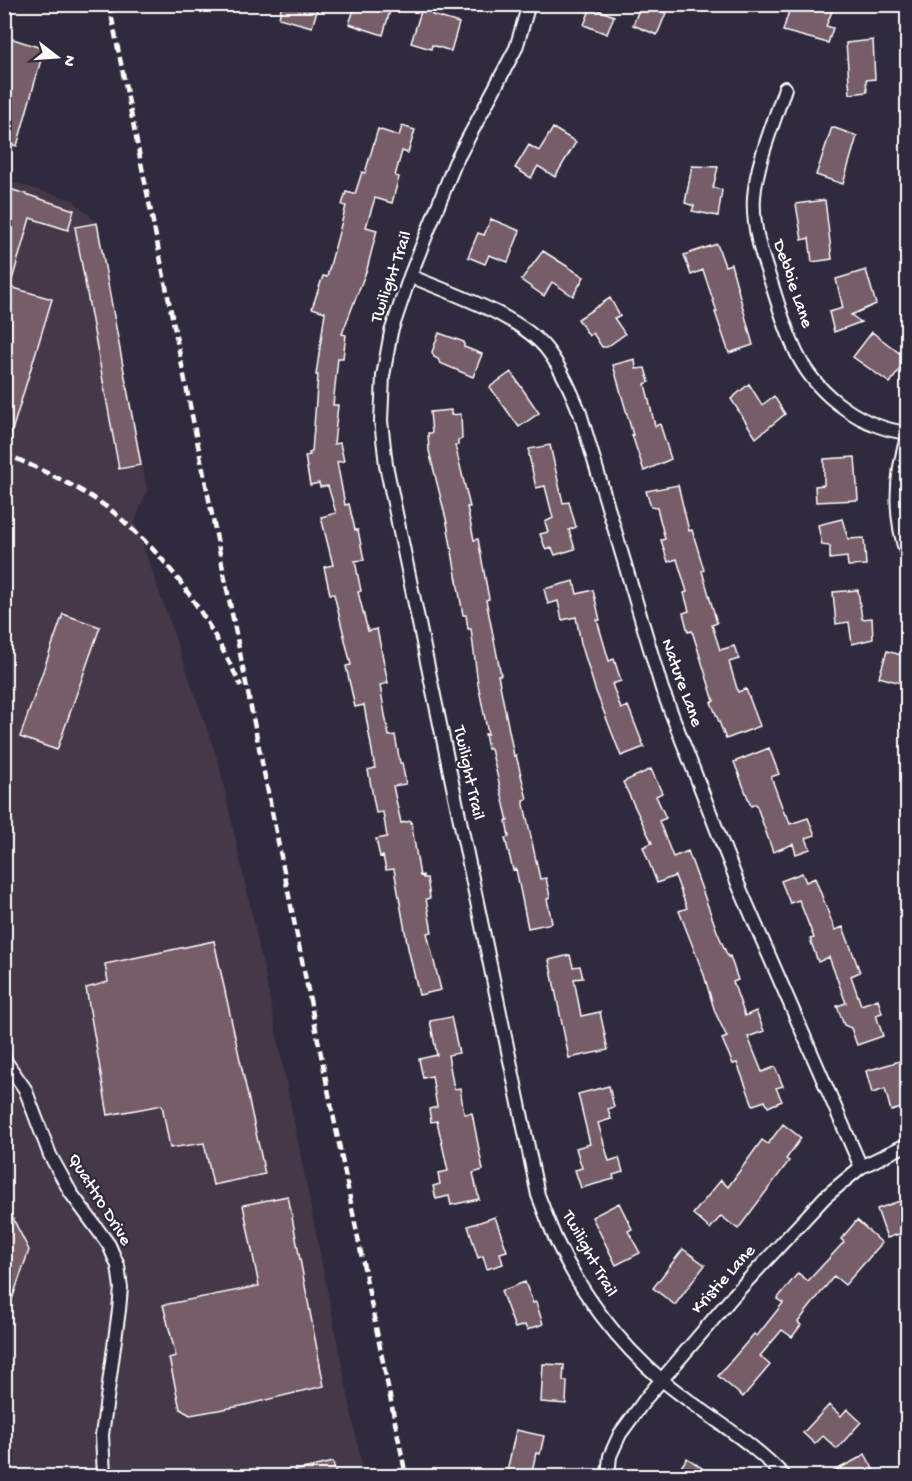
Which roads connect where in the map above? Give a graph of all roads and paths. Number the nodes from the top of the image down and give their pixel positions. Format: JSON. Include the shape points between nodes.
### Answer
{"nodes":[{"id":1,"x":529,"y":4,"type":"edge"},
{"id":2,"x":785,"y":88,"type":"dead end"},
{"id":3,"x":410,"y":276,"type":"junction"},
{"id":4,"x":908,"y":434,"type":"edge"},
{"id":5,"x":908,"y":558,"type":"edge"},
{"id":6,"x":4,"y":1059,"type":"edge"},
{"id":7,"x":908,"y":1144,"type":"edge"},
{"id":8,"x":861,"y":1167,"type":"junction"},
{"id":9,"x":661,"y":1379,"type":"junction"},
{"id":10,"x":104,"y":1476,"type":"edge"},
{"id":11,"x":608,"y":1476,"type":"edge"},
{"id":12,"x":784,"y":1476,"type":"edge"}],
"edges":[{"from":1,"to":3,"type":"street","name":"Twilight Trail","via":[[516,48],[455,163]]},
{"from":2,"to":4,"type":"street","name":"Debbie Lane","via":[[758,173],[754,222],[787,331],[819,386],[843,407],[870,423]]},
{"from":3,"to":8,"type":"street","name":"Nature Lane","via":[[497,314],[525,331],[547,349],[566,380],[580,413],[662,689],[738,884]]},
{"from":3,"to":9,"type":"street","name":"Twilight Trail","via":[[392,332],[384,376],[381,421],[386,465],[526,1145],[538,1195],[557,1242],[582,1287],[612,1328]]},
{"from":4,"to":5,"type":"street","via":[[897,482],[897,514]]},
{"from":6,"to":10,"type":"street","name":"Quattro Drive","via":[[25,1089],[50,1155],[71,1193],[109,1245],[118,1266],[119,1310],[102,1435]]},
{"from":7,"to":8,"type":"street","name":"Kristie Lane"},
{"from":8,"to":9,"type":"street","name":"Kristie Lane","via":[[792,1231]]},
{"from":9,"to":11,"type":"street","name":"Kristie Lane","via":[[620,1434],[610,1456]]},
{"from":9,"to":12,"type":"street","name":"Twilight Trail","via":[[745,1441]]}]}
